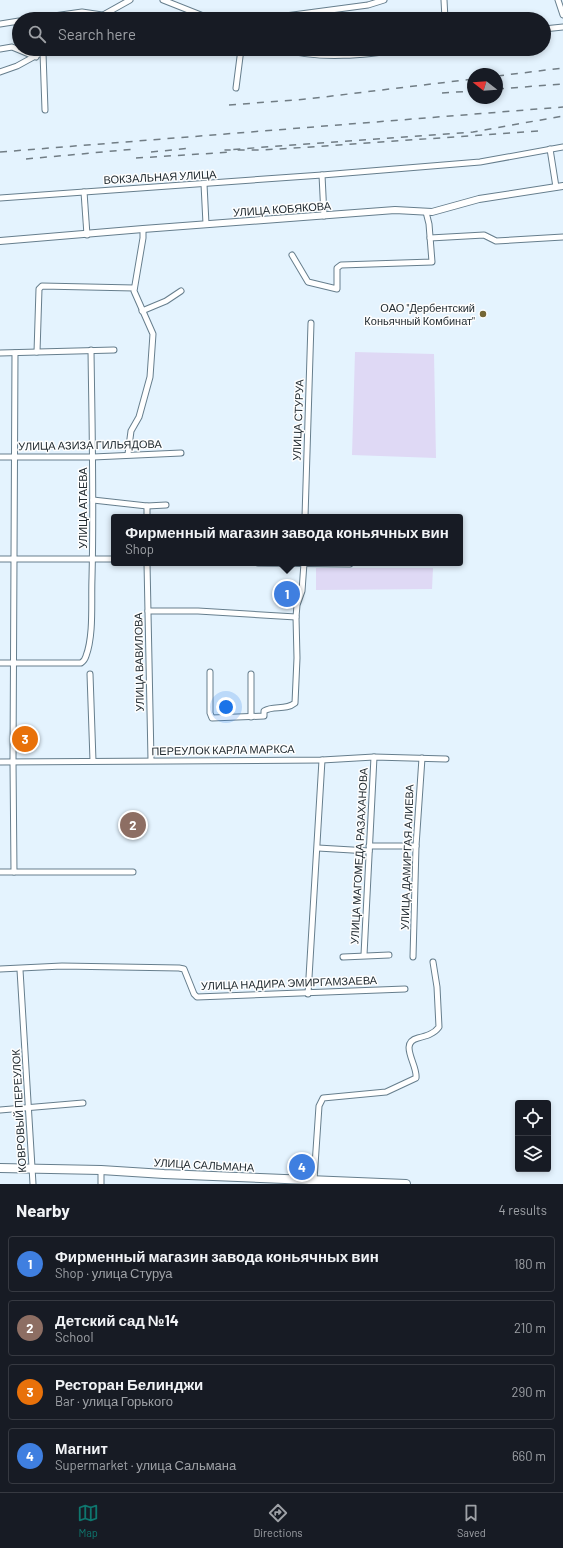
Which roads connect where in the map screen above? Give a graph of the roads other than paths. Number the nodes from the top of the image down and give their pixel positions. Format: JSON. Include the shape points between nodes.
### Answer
{"nodes":[{"id":1,"x":130,"y":0,"type":"edge"},
{"id":2,"x":163,"y":0,"type":"edge"},
{"id":3,"x":384,"y":0,"type":"edge"},
{"id":4,"x":444,"y":0,"type":"edge"},
{"id":5,"x":558,"y":0,"type":"edge"},
{"id":6,"x":122,"y":2,"type":"edge"},
{"id":7,"x":107,"y":12,"type":"edge"},
{"id":8,"x":194,"y":12,"type":"edge"},
{"id":9,"x":316,"y":12,"type":"edge"},
{"id":10,"x":445,"y":12,"type":"edge"},
{"id":11,"x":563,"y":15,"type":"edge"},
{"id":12,"x":12,"y":22,"type":"edge"},
{"id":13,"x":0,"y":24,"type":"edge"},
{"id":14,"x":563,"y":27,"type":"edge"},
{"id":15,"x":551,"y":29,"type":"edge"},
{"id":16,"x":12,"y":47,"type":"edge"},
{"id":17,"x":0,"y":50,"type":"edge"},
{"id":18,"x":43,"y":56,"type":"edge"},
{"id":19,"x":240,"y":56,"type":"edge"},
{"id":20,"x":36,"y":57,"type":"edge"},
{"id":21,"x":0,"y":72,"type":"edge"},
{"id":22,"x":236,"y":88,"type":"dead end"},
{"id":23,"x":45,"y":110,"type":"dead end"},
{"id":24,"x":563,"y":147,"type":"edge"},
{"id":25,"x":550,"y":149,"type":"junction"},
{"id":26,"x":322,"y":175,"type":"junction"},
{"id":27,"x":204,"y":184,"type":"junction"},
{"id":28,"x":560,"y":186,"type":"edge"},
{"id":29,"x":84,"y":192,"type":"junction"},
{"id":30,"x":0,"y":198,"type":"edge"},
{"id":31,"x":426,"y":212,"type":"junction"},
{"id":32,"x":324,"y":216,"type":"junction"},
{"id":33,"x":206,"y":224,"type":"junction"},
{"id":34,"x":143,"y":228,"type":"junction"},
{"id":35,"x":87,"y":235,"type":"junction"},
{"id":36,"x":563,"y":237,"type":"edge"},
{"id":37,"x":430,"y":238,"type":"junction"},
{"id":38,"x":0,"y":241,"type":"edge"},
{"id":39,"x":292,"y":255,"type":"dead end"},
{"id":40,"x":134,"y":288,"type":"junction"},
{"id":41,"x":181,"y":291,"type":"dead end"},
{"id":42,"x":142,"y":311,"type":"junction"},
{"id":43,"x":311,"y":323,"type":"dead end"},
{"id":44,"x":91,"y":350,"type":"junction"},
{"id":45,"x":114,"y":350,"type":"dead end"},
{"id":46,"x":15,"y":352,"type":"junction"},
{"id":47,"x":37,"y":352,"type":"junction"},
{"id":48,"x":0,"y":353,"type":"edge"},
{"id":49,"x":181,"y":453,"type":"dead end"},
{"id":50,"x":128,"y":454,"type":"junction"},
{"id":51,"x":14,"y":456,"type":"junction"},
{"id":52,"x":0,"y":457,"type":"edge"},
{"id":53,"x":93,"y":457,"type":"junction"},
{"id":54,"x":93,"y":500,"type":"junction"},
{"id":55,"x":166,"y":505,"type":"dead end"},
{"id":56,"x":147,"y":506,"type":"junction"},
{"id":57,"x":147,"y":514,"type":"edge"},
{"id":58,"x":305,"y":514,"type":"edge"},
{"id":59,"x":0,"y":559,"type":"edge"},
{"id":60,"x":13,"y":559,"type":"junction"},
{"id":61,"x":92,"y":559,"type":"junction"},
{"id":62,"x":111,"y":559,"type":"edge"},
{"id":63,"x":147,"y":566,"type":"edge"},
{"id":64,"x":304,"y":566,"type":"edge"},
{"id":65,"x":148,"y":611,"type":"junction"},
{"id":66,"x":296,"y":617,"type":"junction"},
{"id":67,"x":0,"y":663,"type":"edge"},
{"id":68,"x":14,"y":663,"type":"junction"},
{"id":69,"x":210,"y":672,"type":"dead end"},
{"id":70,"x":90,"y":674,"type":"dead end"},
{"id":71,"x":251,"y":674,"type":"dead end"},
{"id":72,"x":251,"y":717,"type":"junction"},
{"id":73,"x":374,"y":758,"type":"junction"},
{"id":74,"x":422,"y":758,"type":"junction"},
{"id":75,"x":446,"y":759,"type":"dead end"},
{"id":76,"x":151,"y":760,"type":"junction"},
{"id":77,"x":322,"y":760,"type":"junction"},
{"id":78,"x":93,"y":761,"type":"junction"},
{"id":79,"x":0,"y":762,"type":"edge"},
{"id":80,"x":12,"y":762,"type":"junction"},
{"id":81,"x":416,"y":846,"type":"junction"},
{"id":82,"x":318,"y":848,"type":"junction"},
{"id":83,"x":369,"y":848,"type":"junction"},
{"id":84,"x":0,"y":872,"type":"edge"},
{"id":85,"x":14,"y":872,"type":"junction"},
{"id":86,"x":133,"y":872,"type":"dead end"},
{"id":87,"x":364,"y":955,"type":"junction"},
{"id":88,"x":389,"y":955,"type":"dead end"},
{"id":89,"x":343,"y":957,"type":"dead end"},
{"id":90,"x":413,"y":957,"type":"dead end"},
{"id":91,"x":433,"y":962,"type":"dead end"},
{"id":92,"x":0,"y":969,"type":"edge"},
{"id":93,"x":20,"y":970,"type":"junction"},
{"id":94,"x":406,"y":989,"type":"dead end"},
{"id":95,"x":308,"y":994,"type":"junction"},
{"id":96,"x":83,"y":1104,"type":"dead end"},
{"id":97,"x":28,"y":1107,"type":"junction"},
{"id":98,"x":0,"y":1110,"type":"edge"},
{"id":99,"x":0,"y":1168,"type":"edge"},
{"id":100,"x":32,"y":1169,"type":"junction"},
{"id":101,"x":101,"y":1170,"type":"junction"},
{"id":102,"x":314,"y":1180,"type":"junction"},
{"id":103,"x":297,"y":1182,"type":"edge"},
{"id":104,"x":33,"y":1184,"type":"edge"},
{"id":105,"x":101,"y":1184,"type":"edge"},
{"id":106,"x":406,"y":1184,"type":"edge"}],
"edges":[{"from":1,"to":6,"type":"street"},
{"from":2,"to":8,"type":"street"},
{"from":3,"to":9,"type":"street","via":[[368,5]]},
{"from":4,"to":10,"type":"street"},
{"from":5,"to":11,"type":"street"},
{"from":6,"to":7,"type":"street"},
{"from":12,"to":13,"type":"street"},
{"from":14,"to":15,"type":"street"},
{"from":16,"to":17,"type":"street"},
{"from":18,"to":23,"type":"street"},
{"from":19,"to":22,"type":"street"},
{"from":20,"to":21,"type":"street"},
{"from":24,"to":25,"type":"street","name":"ВОКЗАЛЬНАЯ УЛИЦА"},
{"from":25,"to":26,"type":"street","name":"ВОКЗАЛЬНАЯ УЛИЦА","via":[[480,162]]},
{"from":25,"to":28,"type":"street"},
{"from":26,"to":27,"type":"street","name":"ВОКЗАЛЬНАЯ УЛИЦА"},
{"from":26,"to":32,"type":"street"},
{"from":27,"to":29,"type":"street","name":"ВОКЗАЛЬНАЯ УЛИЦА"},
{"from":27,"to":33,"type":"street"},
{"from":28,"to":31,"type":"street","name":"УЛИЦА КОБЯКОВА","via":[[479,199]]},
{"from":29,"to":30,"type":"street","name":"ВОКЗАЛЬНАЯ УЛИЦА"},
{"from":29,"to":35,"type":"street"},
{"from":31,"to":32,"type":"street","name":"УЛИЦА КОБЯКОВА","via":[[395,210]]},
{"from":31,"to":37,"type":"street"},
{"from":32,"to":33,"type":"street","name":"УЛИЦА КОБЯКОВА"},
{"from":33,"to":34,"type":"street","name":"УЛИЦА КОБЯКОВА"},
{"from":34,"to":35,"type":"street","name":"УЛИЦА КОБЯКОВА"},
{"from":34,"to":40,"type":"street"},
{"from":35,"to":38,"type":"street","name":"УЛИЦА КОБЯКОВА"},
{"from":36,"to":37,"type":"street","via":[[496,241],[484,235]]},
{"from":37,"to":39,"type":"street","via":[[432,262],[341,265],[337,268],[336,289],[308,282]]},
{"from":40,"to":42,"type":"street"},
{"from":40,"to":47,"type":"street","via":[[42,286],[39,289]]},
{"from":41,"to":42,"type":"street","via":[[166,301]]},
{"from":42,"to":50,"type":"street","via":[[153,334],[150,377],[139,417],[130,431]]},
{"from":43,"to":58,"type":"street","name":"УЛИЦА СТУРУА"},
{"from":44,"to":45,"type":"street"},
{"from":44,"to":47,"type":"street"},
{"from":44,"to":53,"type":"street","name":"УЛИЦА АТАЕВА"},
{"from":46,"to":47,"type":"street"},
{"from":46,"to":48,"type":"street"},
{"from":46,"to":51,"type":"street"},
{"from":49,"to":50,"type":"street","name":"УЛИЦА АЗИЗА ГИЛЬЯДОВА"},
{"from":50,"to":53,"type":"street","name":"УЛИЦА АЗИЗА ГИЛЬЯДОВА"},
{"from":51,"to":52,"type":"street","name":"УЛИЦА АЗИЗА ГИЛЬЯДОВА"},
{"from":51,"to":53,"type":"street","name":"УЛИЦА АЗИЗА ГИЛЬЯДОВА"},
{"from":51,"to":60,"type":"street"},
{"from":53,"to":54,"type":"street","name":"УЛИЦА АТАЕВА"},
{"from":54,"to":56,"type":"street"},
{"from":54,"to":61,"type":"street","name":"УЛИЦА АТАЕВА"},
{"from":55,"to":56,"type":"street"},
{"from":56,"to":57,"type":"street"},
{"from":59,"to":60,"type":"street"},
{"from":60,"to":61,"type":"street"},
{"from":60,"to":68,"type":"street"},
{"from":61,"to":62,"type":"street"},
{"from":61,"to":68,"type":"street","name":"УЛИЦА АТАЕВА","via":[[89,645],[85,660],[81,663]]},
{"from":63,"to":65,"type":"street","name":"УЛИЦА ВАВИЛОВА"},
{"from":64,"to":66,"type":"street"},
{"from":65,"to":66,"type":"street","via":[[198,611]]},
{"from":65,"to":76,"type":"street","name":"УЛИЦА ВАВИЛОВА"},
{"from":66,"to":72,"type":"street","via":[[295,703],[290,707],[270,708],[264,711],[264,716]]},
{"from":67,"to":68,"type":"street"},
{"from":68,"to":80,"type":"street"},
{"from":69,"to":72,"type":"street","via":[[212,718]]},
{"from":70,"to":78,"type":"street"},
{"from":71,"to":72,"type":"street"},
{"from":73,"to":74,"type":"street","name":"ПЕРЕУЛОК КАРЛА МАРКСА"},
{"from":73,"to":77,"type":"street","name":"ПЕРЕУЛОК КАРЛА МАРКСА"},
{"from":73,"to":83,"type":"street","name":"УЛИЦА МАГОМЕДА РАЗАХАНОВА"},
{"from":74,"to":75,"type":"street","name":"ПЕРЕУЛОК КАРЛА МАРКСА"},
{"from":74,"to":81,"type":"street","name":"УЛИЦА ДАМИРГАЯ АЛИЕВА"},
{"from":76,"to":77,"type":"street","name":"ПЕРЕУЛОК КАРЛА МАРКСА"},
{"from":76,"to":78,"type":"street","name":"ПЕРЕУЛОК КАРЛА МАРКСА"},
{"from":77,"to":82,"type":"street"},
{"from":78,"to":80,"type":"street","name":"ПЕРЕУЛОК КАРЛА МАРКСА"},
{"from":79,"to":80,"type":"street","name":"ПЕРЕУЛОК КАРЛА МАРКСА"},
{"from":80,"to":85,"type":"street"},
{"from":81,"to":83,"type":"street"},
{"from":81,"to":90,"type":"street","name":"УЛИЦА ДАМИРГАЯ АЛИЕВА"},
{"from":82,"to":83,"type":"street"},
{"from":82,"to":95,"type":"street"},
{"from":83,"to":87,"type":"street","name":"УЛИЦА МАГОМЕДА РАЗАХАНОВА"},
{"from":84,"to":85,"type":"street"},
{"from":85,"to":86,"type":"street"},
{"from":87,"to":88,"type":"street"},
{"from":87,"to":89,"type":"street"},
{"from":91,"to":102,"type":"street","via":[[439,1026],[436,1032],[409,1043],[416,1078],[386,1092],[323,1098],[319,1106]]},
{"from":92,"to":93,"type":"street","name":"УЛИЦА НАДИРА ЭМИРГАМЗАЕВА"},
{"from":93,"to":95,"type":"street","name":"УЛИЦА НАДИРА ЭМИРГАМЗАЕВА","via":[[62,966],[179,968],[184,969],[194,994],[198,997]]},
{"from":93,"to":97,"type":"street","name":"КОВРОВЫЙ ПЕРЕУЛОК"},
{"from":94,"to":95,"type":"street","name":"УЛИЦА НАДИРА ЭМИРГАМЗАЕВА"},
{"from":96,"to":97,"type":"street"},
{"from":97,"to":98,"type":"street"},
{"from":97,"to":100,"type":"street","name":"КОВРОВЫЙ ПЕРЕУЛОК"},
{"from":99,"to":100,"type":"main road","name":"УЛИЦА САЛЬМАНА"},
{"from":100,"to":101,"type":"main road","name":"УЛИЦА САЛЬМАНА"},
{"from":100,"to":104,"type":"street","name":"КОВРОВЫЙ ПЕРЕУЛОК"},
{"from":101,"to":103,"type":"main road","name":"УЛИЦА САЛЬМАНА"},
{"from":101,"to":105,"type":"street"},
{"from":102,"to":103,"type":"main road","name":"УЛИЦА САЛЬМАНА"},
{"from":102,"to":106,"type":"main road","name":"УЛИЦА САЛЬМАНА"}]}
